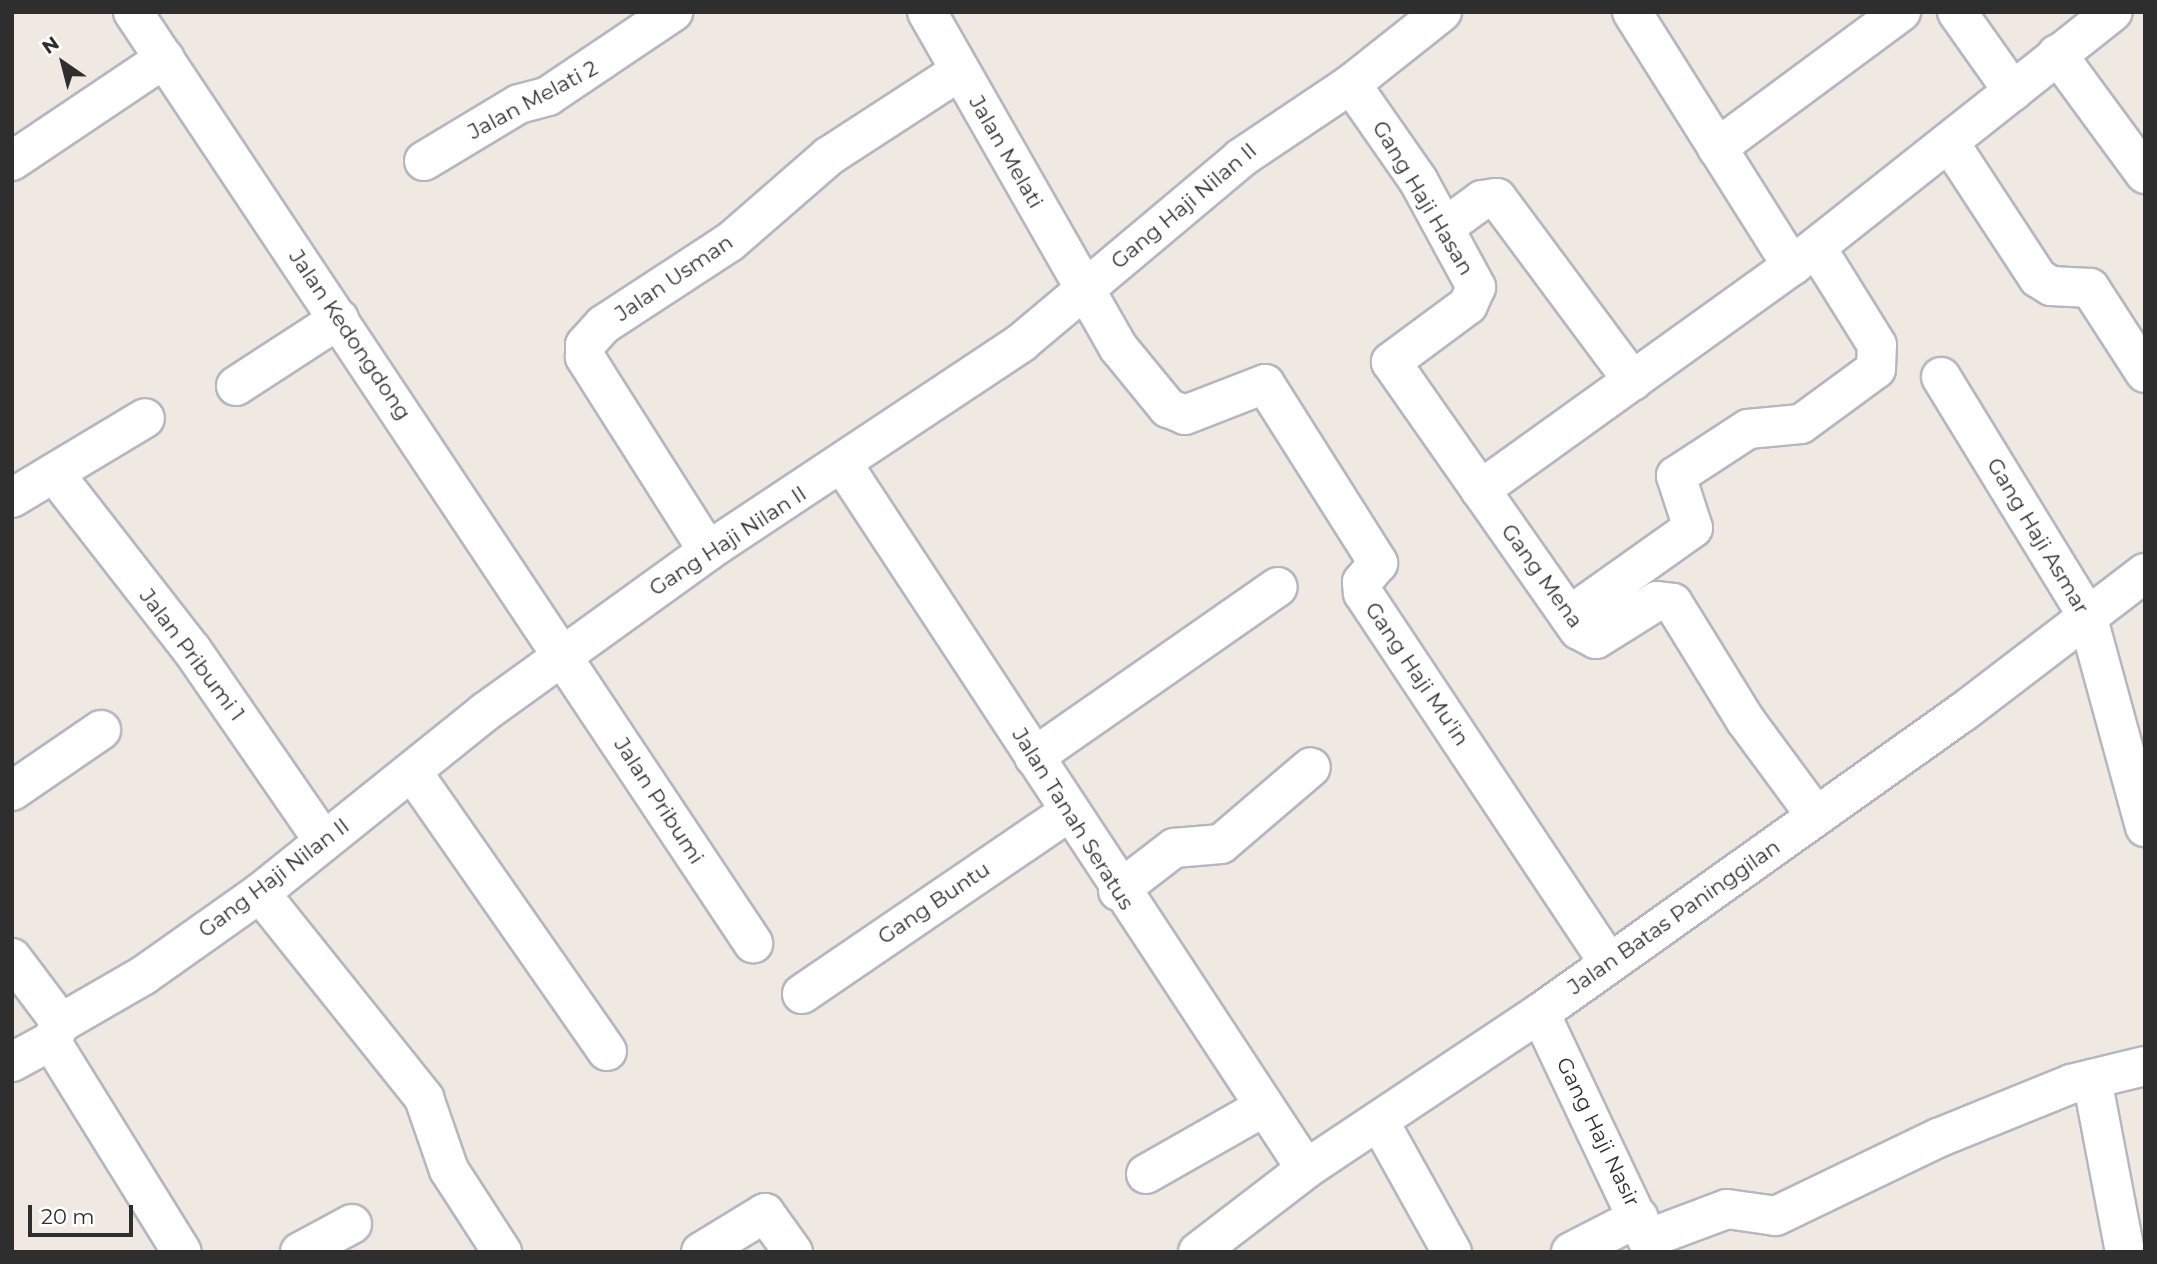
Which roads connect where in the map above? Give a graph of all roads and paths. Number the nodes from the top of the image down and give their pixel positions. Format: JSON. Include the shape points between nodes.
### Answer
{"nodes":[{"id":1,"x":133,"y":12,"type":"edge"},
{"id":2,"x":673,"y":12,"type":"edge"},
{"id":3,"x":927,"y":12,"type":"edge"},
{"id":4,"x":1441,"y":12,"type":"edge"},
{"id":5,"x":1632,"y":12,"type":"edge"},
{"id":6,"x":1901,"y":12,"type":"edge"},
{"id":7,"x":1957,"y":12,"type":"edge"},
{"id":8,"x":2112,"y":12,"type":"edge"},
{"id":9,"x":2057,"y":54,"type":"junction"},
{"id":10,"x":165,"y":58,"type":"junction"},
{"id":11,"x":960,"y":71,"type":"junction"},
{"id":12,"x":1351,"y":84,"type":"junction"},
{"id":13,"x":2012,"y":91,"type":"junction"},
{"id":14,"x":1949,"y":142,"type":"junction"},
{"id":15,"x":1717,"y":148,"type":"junction"},
{"id":16,"x":12,"y":161,"type":"edge"},
{"id":17,"x":424,"y":161,"type":"dead end"},
{"id":18,"x":2145,"y":174,"type":"edge"},
{"id":19,"x":1445,"y":227,"type":"junction"},
{"id":20,"x":1804,"y":257,"type":"junction"},
{"id":21,"x":1086,"y":290,"type":"junction"},
{"id":22,"x":339,"y":319,"type":"junction"},
{"id":23,"x":1391,"y":362,"type":"joint"},
{"id":24,"x":2145,"y":373,"type":"edge"},
{"id":25,"x":1941,"y":377,"type":"dead end"},
{"id":26,"x":1633,"y":381,"type":"junction"},
{"id":27,"x":236,"y":386,"type":"dead end"},
{"id":28,"x":145,"y":418,"type":"dead end"},
{"id":29,"x":844,"y":466,"type":"junction"},
{"id":30,"x":54,"y":473,"type":"junction"},
{"id":31,"x":1480,"y":490,"type":"junction"},
{"id":32,"x":12,"y":498,"type":"edge"},
{"id":33,"x":708,"y":551,"type":"junction"},
{"id":34,"x":2145,"y":573,"type":"edge"},
{"id":35,"x":1278,"y":587,"type":"dead end"},
{"id":36,"x":1569,"y":615,"type":"junction"},
{"id":37,"x":2087,"y":615,"type":"junction"},
{"id":38,"x":565,"y":658,"type":"junction"},
{"id":39,"x":101,"y":730,"type":"dead end"},
{"id":40,"x":1034,"y":757,"type":"junction"},
{"id":41,"x":1311,"y":767,"type":"dead end"},
{"id":42,"x":413,"y":773,"type":"junction"},
{"id":43,"x":12,"y":791,"type":"edge"},
{"id":44,"x":1067,"y":813,"type":"junction"},
{"id":45,"x":1816,"y":816,"type":"junction"},
{"id":46,"x":2145,"y":827,"type":"edge"},
{"id":47,"x":324,"y":841,"type":"junction"},
{"id":48,"x":1118,"y":891,"type":"junction"},
{"id":49,"x":260,"y":893,"type":"junction"},
{"id":50,"x":753,"y":943,"type":"dead end"},
{"id":51,"x":12,"y":958,"type":"edge"},
{"id":52,"x":1608,"y":962,"type":"junction"},
{"id":53,"x":802,"y":994,"type":"dead end"},
{"id":54,"x":1540,"y":1013,"type":"junction"},
{"id":55,"x":56,"y":1032,"type":"junction"},
{"id":56,"x":607,"y":1051,"type":"dead end"},
{"id":57,"x":12,"y":1062,"type":"edge"},
{"id":58,"x":2145,"y":1066,"type":"edge"},
{"id":59,"x":2092,"y":1079,"type":"junction"},
{"id":60,"x":1264,"y":1107,"type":"junction"},
{"id":61,"x":1379,"y":1121,"type":"junction"},
{"id":62,"x":1306,"y":1169,"type":"junction"},
{"id":63,"x":1146,"y":1174,"type":"dead end"},
{"id":64,"x":352,"y":1224,"type":"dead end"},
{"id":65,"x":1646,"y":1236,"type":"edge"},
{"id":66,"x":182,"y":1252,"type":"edge"},
{"id":67,"x":300,"y":1252,"type":"edge"},
{"id":68,"x":502,"y":1252,"type":"edge"},
{"id":69,"x":701,"y":1252,"type":"edge"},
{"id":70,"x":793,"y":1252,"type":"edge"},
{"id":71,"x":1198,"y":1252,"type":"edge"},
{"id":72,"x":1452,"y":1252,"type":"edge"},
{"id":73,"x":1571,"y":1252,"type":"edge"},
{"id":74,"x":2125,"y":1252,"type":"edge"}],
"edges":[{"from":1,"to":10,"type":"street","name":"Jalan Kedongdong"},
{"from":2,"to":17,"type":"street","name":"Jalan Melati 2","via":[[548,96],[519,104]]},
{"from":3,"to":11,"type":"street","name":"Jalan Melati"},
{"from":4,"to":12,"type":"street","name":"Gang Haji Nilan II"},
{"from":5,"to":15,"type":"street"},
{"from":6,"to":15,"type":"street"},
{"from":7,"to":13,"type":"street"},
{"from":8,"to":9,"type":"street"},
{"from":9,"to":13,"type":"street"},
{"from":9,"to":18,"type":"street"},
{"from":10,"to":16,"type":"street"},
{"from":10,"to":22,"type":"street","name":"Jalan Kedongdong"},
{"from":11,"to":21,"type":"street","name":"Jalan Melati"},
{"from":11,"to":33,"type":"street","name":"Jalan Usman","via":[[829,156],[730,242],[603,325],[585,345],[585,357]]},
{"from":12,"to":19,"type":"street","name":"Gang Haji Hasan"},
{"from":12,"to":21,"type":"street","name":"Gang Haji Nilan II","via":[[1241,158]]},
{"from":13,"to":14,"type":"street"},
{"from":14,"to":20,"type":"street"},
{"from":14,"to":24,"type":"street","via":[[2042,282],[2090,288]]},
{"from":15,"to":20,"type":"street"},
{"from":19,"to":23,"type":"street","name":"Gang Haji Hasan","via":[[1473,276],[1473,296]]},
{"from":19,"to":26,"type":"street","via":[[1486,197],[1497,198]]},
{"from":20,"to":26,"type":"street"},
{"from":20,"to":36,"type":"street","via":[[1877,345],[1876,369],[1801,424],[1748,429],[1676,476],[1693,528]]},
{"from":21,"to":29,"type":"street","name":"Gang Haji Nilan II"},
{"from":21,"to":52,"type":"street","name":"Gang Haji Mu'in","via":[[1118,347],[1175,413],[1265,384],[1378,563],[1362,583],[1363,593]]},
{"from":22,"to":27,"type":"street"},
{"from":22,"to":38,"type":"street","name":"Jalan Kedongdong"},
{"from":23,"to":31,"type":"street","name":"Gang Mena"},
{"from":25,"to":37,"type":"street","name":"Gang Haji Asmar"},
{"from":26,"to":31,"type":"street"},
{"from":28,"to":30,"type":"street"},
{"from":29,"to":33,"type":"street","name":"Gang Haji Nilan II"},
{"from":29,"to":40,"type":"street","name":"Jalan Tanah Seratus"},
{"from":30,"to":32,"type":"street"},
{"from":30,"to":47,"type":"street","name":"Jalan Pribumi 1","via":[[192,650]]},
{"from":31,"to":36,"type":"street","name":"Gang Mena"},
{"from":33,"to":38,"type":"street","name":"Gang Haji Nilan II"},
{"from":34,"to":37,"type":"street","name":"Jalan Batas Paninggilan"},
{"from":35,"to":40,"type":"street"},
{"from":36,"to":45,"type":"street","name":"Gang Mena","via":[[1596,639],[1657,601],[1673,603],[1746,720]]},
{"from":37,"to":45,"type":"street","name":"Jalan Batas Paninggilan"},
{"from":37,"to":46,"type":"street","name":"Gang Haji Asmar"},
{"from":38,"to":42,"type":"street","name":"Gang Haji Nilan II","via":[[485,712]]},
{"from":38,"to":50,"type":"street","name":"Jalan Pribumi"},
{"from":39,"to":43,"type":"street"},
{"from":40,"to":44,"type":"street","name":"Jalan Tanah Seratus"},
{"from":41,"to":48,"type":"street","via":[[1220,844],[1174,848]]},
{"from":42,"to":47,"type":"street","name":"Gang Haji Nilan II"},
{"from":42,"to":56,"type":"street"},
{"from":44,"to":48,"type":"street","name":"Jalan Tanah Seratus"},
{"from":44,"to":53,"type":"street","name":"Gang Buntu"},
{"from":45,"to":52,"type":"street","name":"Jalan Batas Paninggilan"},
{"from":47,"to":49,"type":"street","name":"Gang Haji Nilan II"},
{"from":48,"to":60,"type":"street","name":"Jalan Tanah Seratus"},
{"from":49,"to":55,"type":"street","name":"Gang Haji Nilan II"},
{"from":49,"to":68,"type":"street","via":[[424,1098],[449,1170]]},
{"from":51,"to":55,"type":"street"},
{"from":52,"to":54,"type":"street","name":"Jalan Batas Paninggilan"},
{"from":54,"to":61,"type":"street","name":"Jalan Batas Paninggilan"},
{"from":54,"to":65,"type":"street","name":"Gang Haji Nasir"},
{"from":55,"to":57,"type":"street","name":"Gang Haji Nilan II"},
{"from":55,"to":66,"type":"street"},
{"from":58,"to":59,"type":"street"},
{"from":59,"to":65,"type":"street","via":[[1938,1138],[1776,1216],[1727,1209]]},
{"from":59,"to":74,"type":"street"},
{"from":60,"to":62,"type":"street","name":"Jalan Tanah Seratus"},
{"from":60,"to":63,"type":"street"},
{"from":61,"to":62,"type":"street","name":"Jalan Batas Paninggilan"},
{"from":61,"to":72,"type":"street"},
{"from":62,"to":71,"type":"street","name":"Jalan Batas Paninggilan"},
{"from":64,"to":67,"type":"street"},
{"from":65,"to":73,"type":"street"},
{"from":69,"to":70,"type":"street","via":[[765,1213]]}]}
